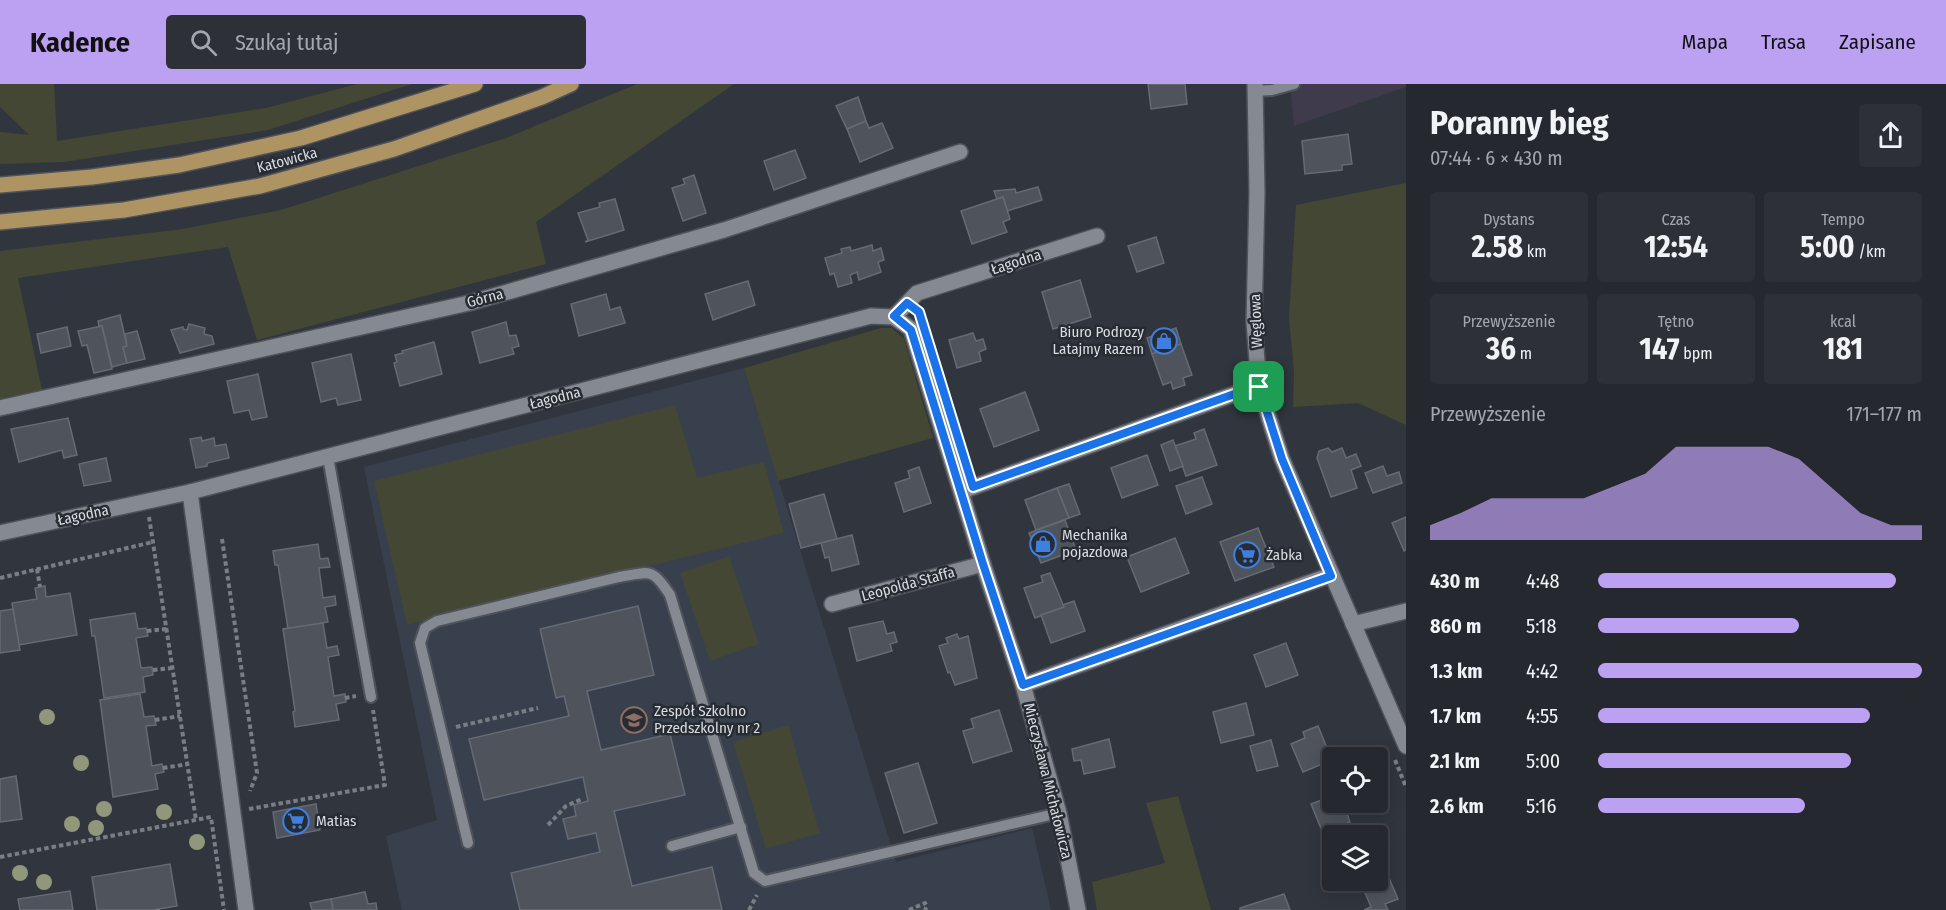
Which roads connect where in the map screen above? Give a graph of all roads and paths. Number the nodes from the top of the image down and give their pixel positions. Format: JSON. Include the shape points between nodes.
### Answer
{"nodes":[{"id":1,"x":475,"y":84,"type":"edge"},
{"id":2,"x":571,"y":84,"type":"edge"},
{"id":3,"x":1294,"y":84,"type":"edge"},
{"id":4,"x":1255,"y":87,"type":"edge"},
{"id":5,"x":960,"y":152,"type":"dead end"},
{"id":6,"x":0,"y":185,"type":"edge"},
{"id":7,"x":0,"y":222,"type":"edge"},
{"id":8,"x":1097,"y":236,"type":"dead end"},
{"id":9,"x":894,"y":316,"type":"junction"},
{"id":10,"x":1259,"y":387,"type":"junction"},
{"id":11,"x":0,"y":408,"type":"edge"},
{"id":12,"x":328,"y":457,"type":"junction"},
{"id":13,"x":962,"y":491,"type":"junction"},
{"id":14,"x":190,"y":492,"type":"junction"},
{"id":15,"x":149,"y":513,"type":"dead end"},
{"id":16,"x":0,"y":533,"type":"edge"},
{"id":17,"x":222,"y":539,"type":"dead end"},
{"id":18,"x":153,"y":542,"type":"junction"},
{"id":19,"x":983,"y":564,"type":"junction"},
{"id":20,"x":37,"y":569,"type":"junction"},
{"id":21,"x":1331,"y":576,"type":"junction"},
{"id":22,"x":0,"y":578,"type":"edge"},
{"id":23,"x":40,"y":587,"type":"dead end"},
{"id":24,"x":832,"y":604,"type":"dead end"},
{"id":25,"x":1406,"y":611,"type":"edge"},
{"id":26,"x":1353,"y":624,"type":"junction"},
{"id":27,"x":167,"y":629,"type":"junction"},
{"id":28,"x":147,"y":631,"type":"dead end"},
{"id":29,"x":173,"y":668,"type":"junction"},
{"id":30,"x":153,"y":670,"type":"dead end"},
{"id":31,"x":1023,"y":685,"type":"junction"},
{"id":32,"x":371,"y":697,"type":"joint"},
{"id":33,"x":538,"y":708,"type":"dead end"},
{"id":34,"x":180,"y":716,"type":"junction"},
{"id":35,"x":155,"y":720,"type":"dead end"},
{"id":36,"x":441,"y":731,"type":"junction"},
{"id":37,"x":1406,"y":746,"type":"edge"},
{"id":38,"x":188,"y":764,"type":"junction"},
{"id":39,"x":163,"y":768,"type":"dead end"},
{"id":40,"x":582,"y":799,"type":"dead end"},
{"id":41,"x":1059,"y":813,"type":"junction"},
{"id":42,"x":196,"y":820,"type":"junction"},
{"id":43,"x":548,"y":825,"type":"dead end"},
{"id":44,"x":741,"y":827,"type":"junction"},
{"id":45,"x":468,"y":843,"type":"dead end"},
{"id":46,"x":672,"y":846,"type":"dead end"},
{"id":47,"x":0,"y":856,"type":"edge"},
{"id":48,"x":224,"y":910,"type":"edge"},
{"id":49,"x":246,"y":910,"type":"edge"},
{"id":50,"x":909,"y":910,"type":"edge"},
{"id":51,"x":925,"y":910,"type":"edge"},
{"id":52,"x":1078,"y":910,"type":"edge"}],
"edges":[{"from":1,"to":6,"type":"main road","name":"Katowicka","via":[[302,138],[179,165]]},
{"from":2,"to":7,"type":"main road","name":"Katowicka","via":[[394,149],[260,186],[124,210]]},
{"from":3,"to":4,"type":"lane","via":[[1272,90]]},
{"from":4,"to":10,"type":"street","name":"Węglowa","via":[[1254,322]]},
{"from":5,"to":11,"type":"street","name":"Górna","via":[[724,230],[469,303]]},
{"from":8,"to":9,"type":"street","name":"Łagodna","via":[[917,293]]},
{"from":9,"to":12,"type":"street","name":"Łagodna","via":[[871,316]]},
{"from":9,"to":13,"type":"street","name":"Mieczysława Michałowicza","via":[[911,330]]},
{"from":10,"to":13,"type":"street"},
{"from":10,"to":21,"type":"street","name":"Węglowa","via":[[1282,459]]},
{"from":12,"to":14,"type":"street","name":"Łagodna"},
{"from":12,"to":32,"type":"lane"},
{"from":13,"to":19,"type":"street","name":"Mieczysława Michałowicza"},
{"from":14,"to":16,"type":"street","name":"Łagodna"},
{"from":14,"to":49,"type":"street"},
{"from":15,"to":18,"type":"path"},
{"from":17,"to":32,"type":"path","via":[[257,773],[242,810],[385,785]]},
{"from":18,"to":20,"type":"path"},
{"from":18,"to":27,"type":"path"},
{"from":19,"to":24,"type":"street","name":"Leopolda Staffa"},
{"from":19,"to":31,"type":"street","name":"Mieczysława Michałowicza"},
{"from":20,"to":22,"type":"path"},
{"from":20,"to":23,"type":"path"},
{"from":21,"to":26,"type":"street","name":"Węglowa"},
{"from":21,"to":31,"type":"street"},
{"from":25,"to":26,"type":"street"},
{"from":26,"to":37,"type":"street","name":"Węglowa"},
{"from":27,"to":28,"type":"path"},
{"from":27,"to":29,"type":"path"},
{"from":29,"to":30,"type":"path"},
{"from":29,"to":34,"type":"path"},
{"from":31,"to":41,"type":"street","name":"Mieczysława Michałowicza"},
{"from":33,"to":36,"type":"path"},
{"from":34,"to":35,"type":"path"},
{"from":34,"to":38,"type":"path"},
{"from":36,"to":44,"type":"lane","via":[[420,643],[426,628],[437,621],[649,572],[659,578],[670,595]]},
{"from":36,"to":45,"type":"lane"},
{"from":38,"to":39,"type":"path"},
{"from":38,"to":42,"type":"path"},
{"from":40,"to":43,"type":"path","via":[[566,806]]},
{"from":41,"to":44,"type":"lane","via":[[765,881],[754,873]]},
{"from":41,"to":52,"type":"street","name":"Mieczysława Michałowicza"},
{"from":42,"to":47,"type":"path"},
{"from":42,"to":48,"type":"path","via":[[211,817]]},
{"from":44,"to":46,"type":"lane"},
{"from":50,"to":51,"type":"path","via":[[925,903]]}]}
